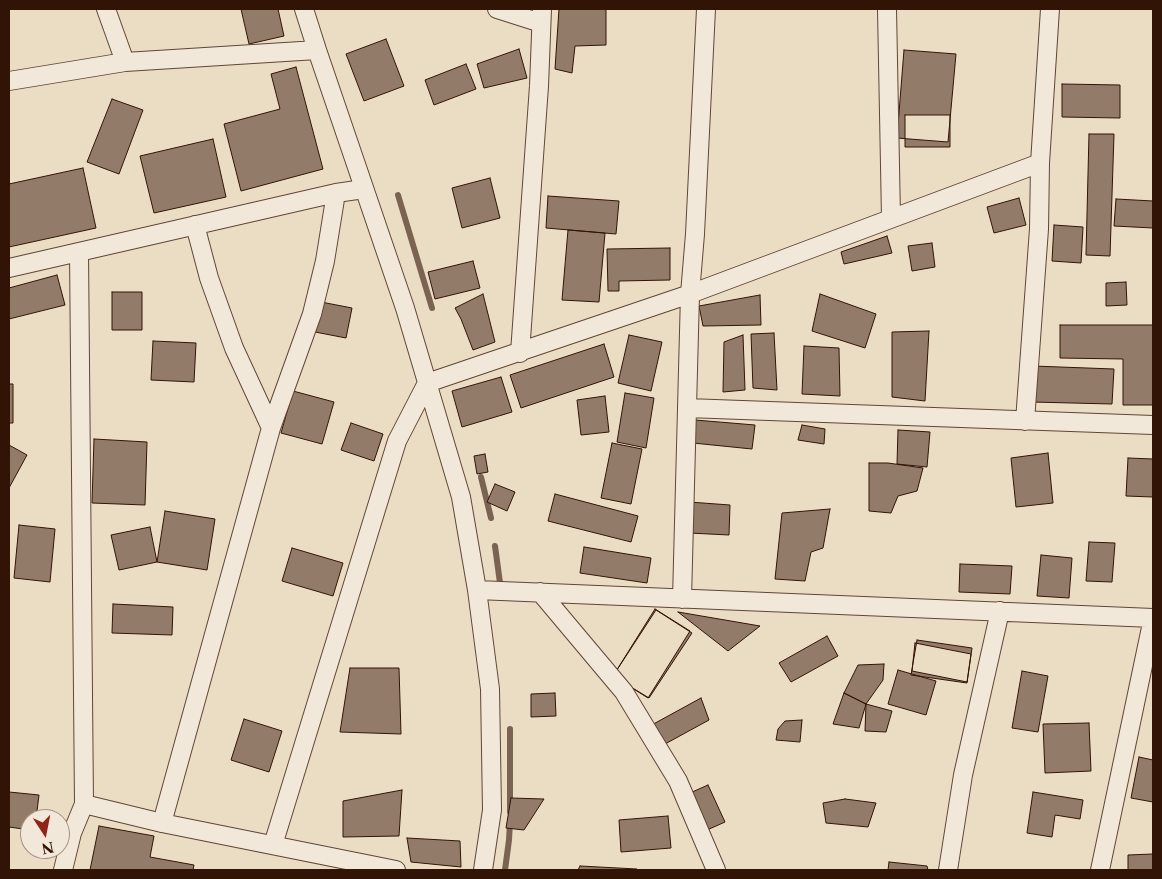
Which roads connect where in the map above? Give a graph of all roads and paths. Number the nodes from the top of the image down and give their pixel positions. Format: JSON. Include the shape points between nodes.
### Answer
{"nodes":[{"id":1,"x":106,"y":9,"type":"edge"},
{"id":2,"x":304,"y":9,"type":"edge"},
{"id":3,"x":497,"y":9,"type":"edge"},
{"id":4,"x":706,"y":9,"type":"edge"},
{"id":5,"x":887,"y":9,"type":"edge"},
{"id":6,"x":1050,"y":9,"type":"edge"},
{"id":7,"x":541,"y":16,"type":"edge"},
{"id":8,"x":316,"y":50,"type":"junction"},
{"id":9,"x":125,"y":62,"type":"junction"},
{"id":10,"x":9,"y":81,"type":"edge"},
{"id":11,"x":1040,"y":163,"type":"junction"},
{"id":12,"x":364,"y":189,"type":"junction"},
{"id":13,"x":336,"y":193,"type":"junction"},
{"id":14,"x":891,"y":218,"type":"junction"},
{"id":15,"x":195,"y":225,"type":"junction"},
{"id":16,"x":79,"y":252,"type":"junction"},
{"id":17,"x":9,"y":268,"type":"edge"},
{"id":18,"x":690,"y":294,"type":"junction"},
{"id":19,"x":520,"y":353,"type":"junction"},
{"id":20,"x":427,"y":383,"type":"junction"},
{"id":21,"x":687,"y":408,"type":"junction"},
{"id":22,"x":1024,"y":421,"type":"junction"},
{"id":23,"x":1153,"y":425,"type":"edge"},
{"id":24,"x":271,"y":428,"type":"junction"},
{"id":25,"x":477,"y":590,"type":"junction"},
{"id":26,"x":540,"y":592,"type":"junction"},
{"id":27,"x":682,"y":598,"type":"junction"},
{"id":28,"x":1000,"y":612,"type":"junction"},
{"id":29,"x":1153,"y":618,"type":"edge"},
{"id":30,"x":84,"y":804,"type":"junction"},
{"id":31,"x":162,"y":823,"type":"junction"},
{"id":32,"x":273,"y":845,"type":"junction"},
{"id":33,"x":62,"y":870,"type":"edge"},
{"id":34,"x":396,"y":870,"type":"edge"},
{"id":35,"x":483,"y":870,"type":"edge"},
{"id":36,"x":716,"y":870,"type":"edge"},
{"id":37,"x":948,"y":870,"type":"edge"},
{"id":38,"x":1100,"y":870,"type":"edge"}],
"edges":[{"from":1,"to":9,"type":"street"},
{"from":2,"to":8,"type":"street"},
{"from":3,"to":7,"type":"street"},
{"from":4,"to":18,"type":"street","via":[[696,234]]},
{"from":5,"to":14,"type":"street"},
{"from":6,"to":11,"type":"street"},
{"from":7,"to":19,"type":"street"},
{"from":8,"to":9,"type":"street"},
{"from":8,"to":12,"type":"street"},
{"from":9,"to":10,"type":"street"},
{"from":11,"to":14,"type":"street"},
{"from":11,"to":22,"type":"street","via":[[1039,229]]},
{"from":12,"to":13,"type":"street"},
{"from":12,"to":20,"type":"street"},
{"from":13,"to":15,"type":"street"},
{"from":13,"to":24,"type":"street","via":[[312,314]]},
{"from":14,"to":18,"type":"street"},
{"from":15,"to":16,"type":"street"},
{"from":15,"to":24,"type":"street","via":[[234,348]]},
{"from":16,"to":17,"type":"street"},
{"from":16,"to":30,"type":"street"},
{"from":18,"to":19,"type":"street"},
{"from":18,"to":21,"type":"street"},
{"from":19,"to":20,"type":"street"},
{"from":20,"to":25,"type":"street","via":[[461,497]]},
{"from":20,"to":32,"type":"street","via":[[397,441]]},
{"from":21,"to":22,"type":"street"},
{"from":21,"to":27,"type":"street"},
{"from":22,"to":23,"type":"street"},
{"from":24,"to":31,"type":"street"},
{"from":25,"to":26,"type":"street"},
{"from":25,"to":35,"type":"street","via":[[490,698],[492,810]]},
{"from":26,"to":27,"type":"street"},
{"from":26,"to":36,"type":"street","via":[[624,692],[678,781]]},
{"from":27,"to":28,"type":"street"},
{"from":28,"to":29,"type":"street"},
{"from":28,"to":37,"type":"street","via":[[963,775]]},
{"from":29,"to":38,"type":"street"},
{"from":30,"to":31,"type":"street"},
{"from":30,"to":33,"type":"street"},
{"from":31,"to":32,"type":"street"},
{"from":32,"to":34,"type":"street"}]}
